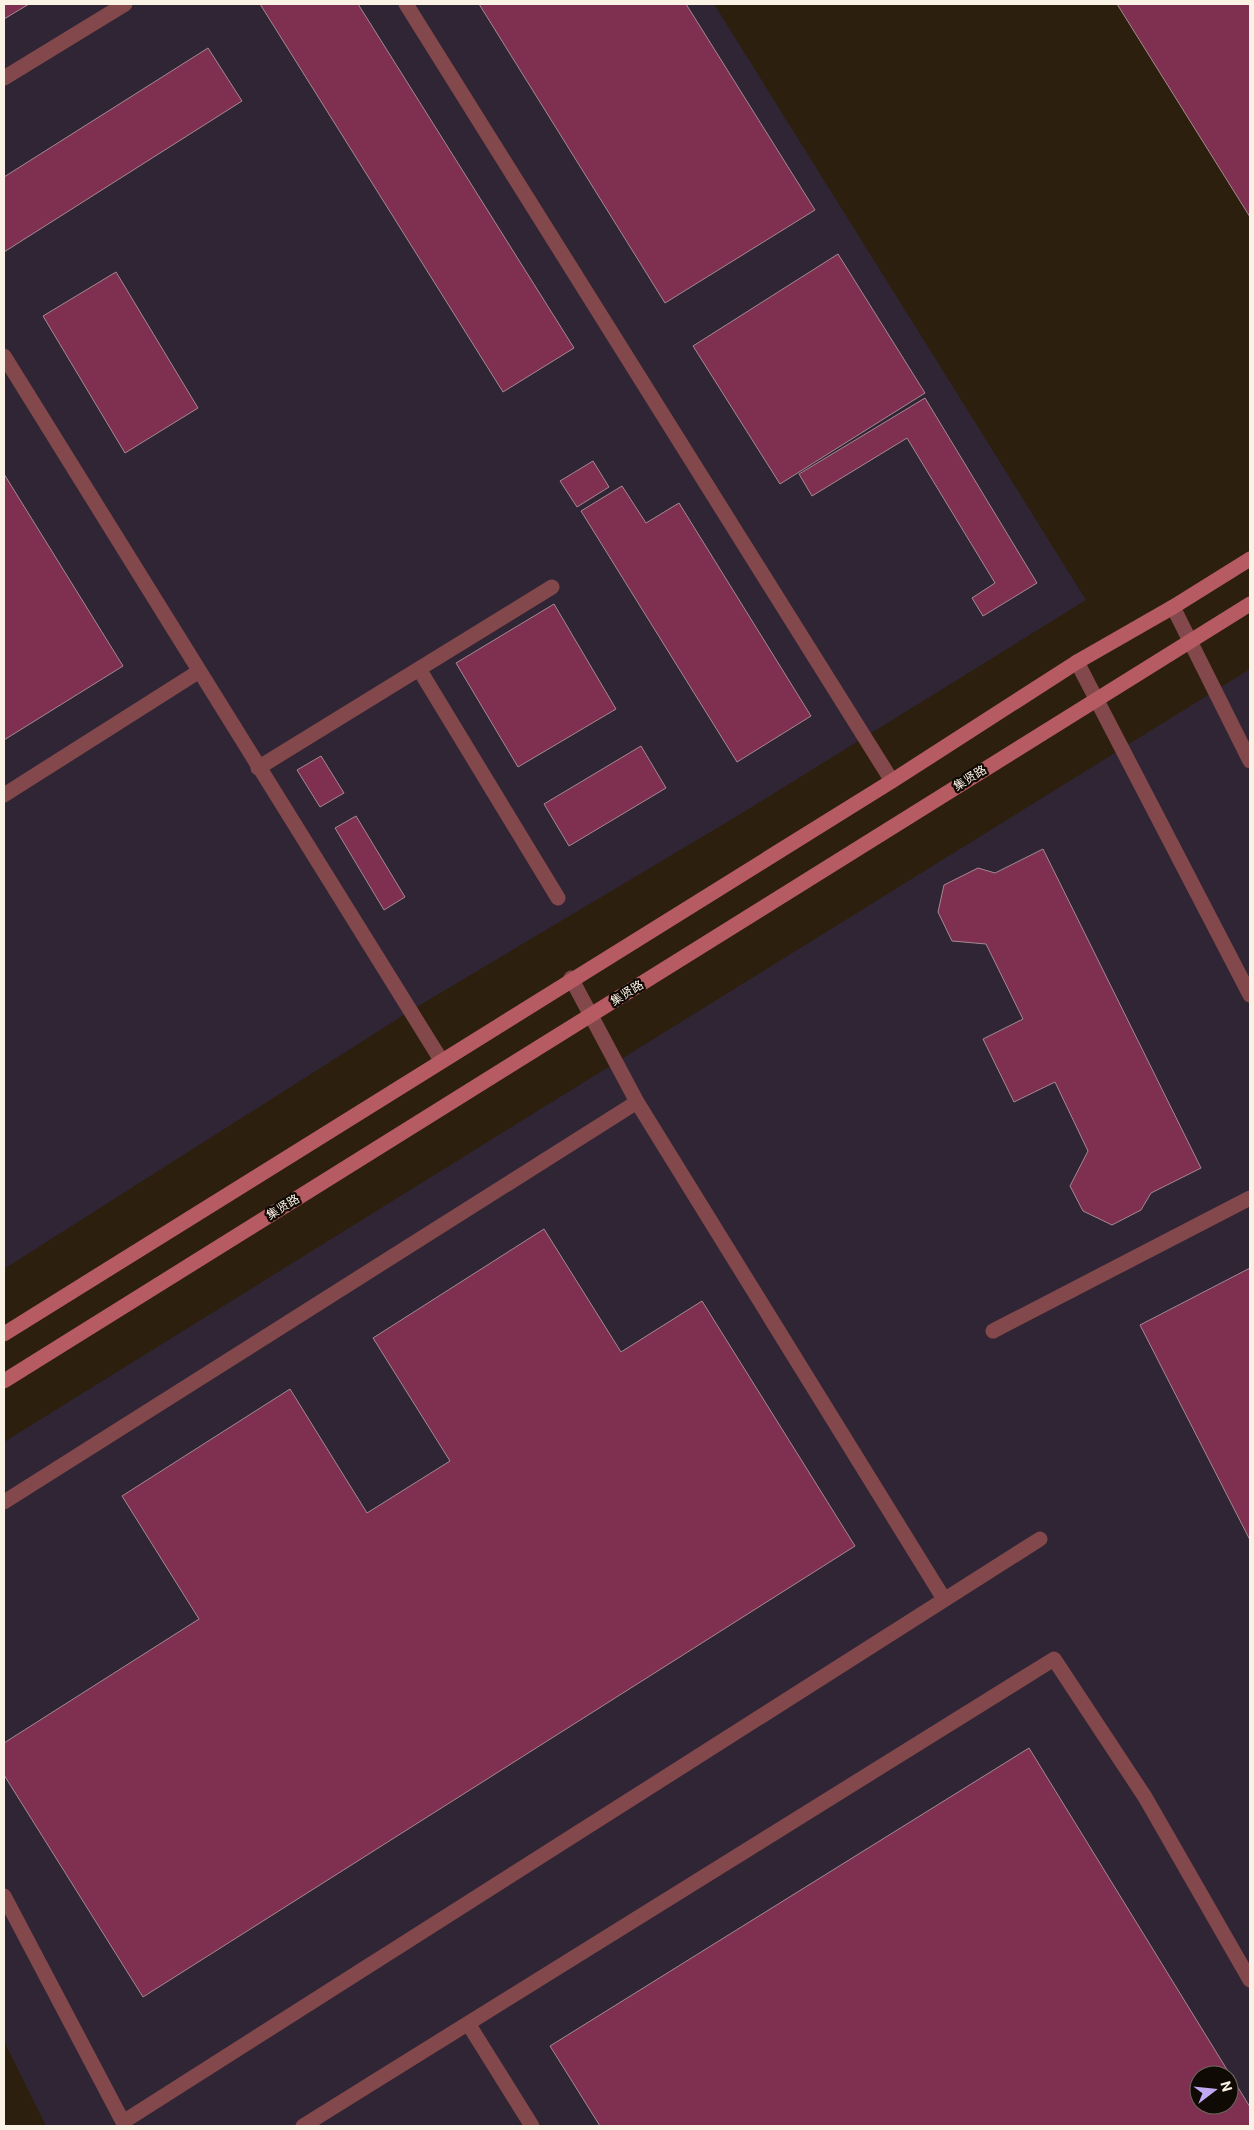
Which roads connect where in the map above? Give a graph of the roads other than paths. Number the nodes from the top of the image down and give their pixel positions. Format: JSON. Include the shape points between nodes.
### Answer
{"nodes":[{"id":1,"x":125,"y":4,"type":"edge"},
{"id":2,"x":406,"y":4,"type":"edge"},
{"id":3,"x":4,"y":78,"type":"edge"},
{"id":4,"x":4,"y":356,"type":"edge"},
{"id":5,"x":1250,"y":559,"type":"edge"},
{"id":6,"x":552,"y":587,"type":"dead end"},
{"id":7,"x":1250,"y":604,"type":"edge"},
{"id":8,"x":1173,"y":607,"type":"junction"},
{"id":9,"x":1190,"y":642,"type":"junction"},
{"id":10,"x":1077,"y":662,"type":"junction"},
{"id":11,"x":419,"y":670,"type":"junction"},
{"id":12,"x":198,"y":672,"type":"junction"},
{"id":13,"x":1096,"y":700,"type":"junction"},
{"id":14,"x":1250,"y":761,"type":"edge"},
{"id":15,"x":258,"y":768,"type":"junction"},
{"id":16,"x":892,"y":781,"type":"junction"},
{"id":17,"x":4,"y":795,"type":"edge"},
{"id":18,"x":558,"y":898,"type":"dead end"},
{"id":19,"x":571,"y":978,"type":"junction"},
{"id":20,"x":1250,"y":996,"type":"edge"},
{"id":21,"x":592,"y":1014,"type":"junction"},
{"id":22,"x":441,"y":1060,"type":"junction"},
{"id":23,"x":637,"y":1102,"type":"junction"},
{"id":24,"x":1250,"y":1198,"type":"edge"},
{"id":25,"x":993,"y":1331,"type":"dead end"},
{"id":26,"x":4,"y":1334,"type":"edge"},
{"id":27,"x":4,"y":1381,"type":"edge"},
{"id":28,"x":4,"y":1502,"type":"edge"},
{"id":29,"x":1040,"y":1539,"type":"dead end"},
{"id":30,"x":944,"y":1599,"type":"junction"},
{"id":31,"x":4,"y":1896,"type":"edge"},
{"id":32,"x":1250,"y":1980,"type":"edge"},
{"id":33,"x":469,"y":2025,"type":"junction"},
{"id":34,"x":303,"y":2126,"type":"edge"},
{"id":35,"x":532,"y":2126,"type":"edge"}],
"edges":[{"from":1,"to":3,"type":"lane"},
{"from":2,"to":16,"type":"lane"},
{"from":4,"to":12,"type":"lane"},
{"from":5,"to":8,"type":"street"},
{"from":6,"to":11,"type":"lane"},
{"from":7,"to":9,"type":"street","name":"集贤路"},
{"from":8,"to":9,"type":"lane"},
{"from":8,"to":10,"type":"street"},
{"from":9,"to":13,"type":"street","name":"集贤路"},
{"from":9,"to":14,"type":"lane"},
{"from":10,"to":13,"type":"lane"},
{"from":10,"to":16,"type":"street"},
{"from":11,"to":15,"type":"lane"},
{"from":11,"to":18,"type":"lane"},
{"from":12,"to":15,"type":"lane"},
{"from":12,"to":17,"type":"lane"},
{"from":13,"to":20,"type":"lane"},
{"from":13,"to":21,"type":"street","name":"集贤路"},
{"from":15,"to":22,"type":"lane"},
{"from":16,"to":19,"type":"street"},
{"from":19,"to":21,"type":"lane"},
{"from":19,"to":22,"type":"street"},
{"from":21,"to":23,"type":"lane"},
{"from":21,"to":27,"type":"street","name":"集贤路"},
{"from":22,"to":26,"type":"street"},
{"from":23,"to":28,"type":"lane"},
{"from":23,"to":30,"type":"lane"},
{"from":24,"to":25,"type":"lane"},
{"from":29,"to":30,"type":"lane"},
{"from":30,"to":31,"type":"lane","via":[[123,2122]]},
{"from":32,"to":33,"type":"lane","via":[[1145,1798],[1054,1659]]},
{"from":33,"to":34,"type":"lane"},
{"from":33,"to":35,"type":"lane"}]}
